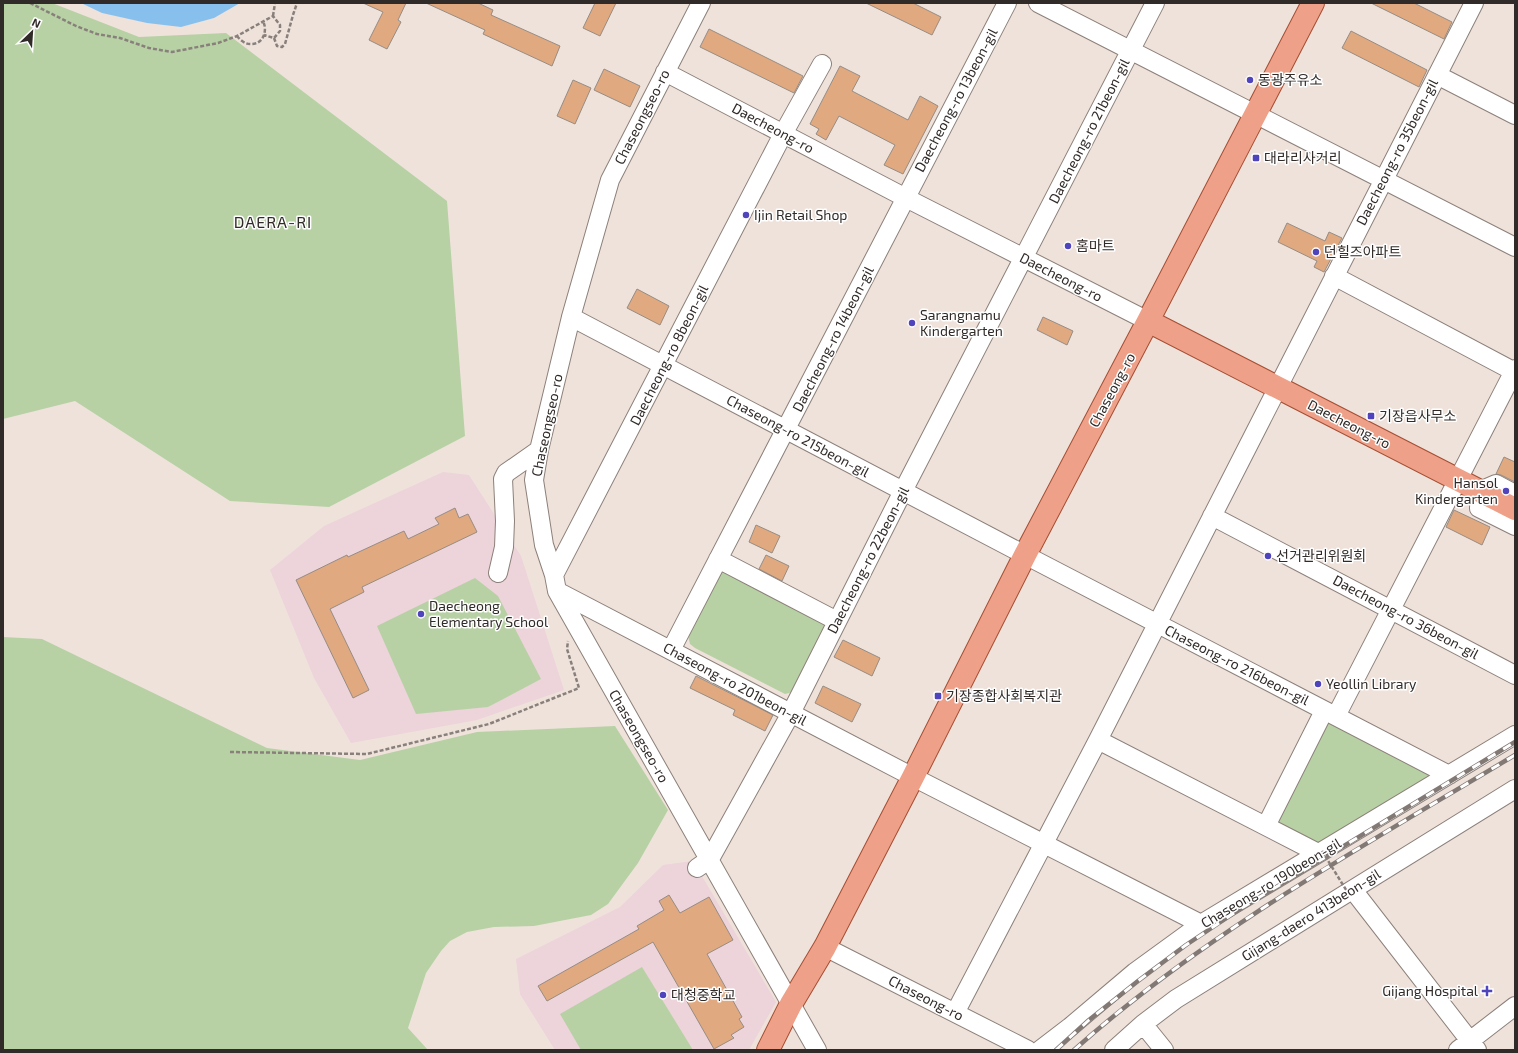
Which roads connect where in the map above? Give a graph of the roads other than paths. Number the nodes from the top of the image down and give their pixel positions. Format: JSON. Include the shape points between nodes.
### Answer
{"nodes":[{"id":1,"x":701,"y":3,"type":"edge"},
{"id":2,"x":1007,"y":3,"type":"edge"},
{"id":3,"x":1038,"y":3,"type":"edge"},
{"id":4,"x":1155,"y":3,"type":"edge"},
{"id":5,"x":1313,"y":3,"type":"edge"},
{"id":6,"x":1474,"y":3,"type":"edge"},
{"id":7,"x":1131,"y":51,"type":"junction"},
{"id":8,"x":822,"y":64,"type":"dead end"},
{"id":9,"x":665,"y":72,"type":"junction"},
{"id":10,"x":1437,"y":75,"type":"junction"},
{"id":11,"x":1255,"y":114,"type":"junction"},
{"id":12,"x":1515,"y":115,"type":"edge"},
{"id":13,"x":783,"y":134,"type":"junction"},
{"id":14,"x":1384,"y":180,"type":"junction"},
{"id":15,"x":906,"y":198,"type":"junction"},
{"id":16,"x":1515,"y":246,"type":"edge"},
{"id":17,"x":1023,"y":258,"type":"junction"},
{"id":18,"x":1334,"y":276,"type":"junction"},
{"id":19,"x":571,"y":317,"type":"junction"},
{"id":20,"x":1148,"y":321,"type":"junction"},
{"id":21,"x":664,"y":366,"type":"junction"},
{"id":22,"x":1515,"y":371,"type":"edge"},
{"id":23,"x":1277,"y":387,"type":"junction"},
{"id":24,"x":786,"y":430,"type":"junction"},
{"id":25,"x":539,"y":450,"type":"junction"},
{"id":26,"x":1457,"y":480,"type":"junction"},
{"id":27,"x":903,"y":491,"type":"junction"},
{"id":28,"x":1480,"y":491,"type":"junction"},
{"id":29,"x":1515,"y":494,"type":"edge"},
{"id":30,"x":1515,"y":509,"type":"edge"},
{"id":31,"x":1212,"y":516,"type":"junction"},
{"id":32,"x":1515,"y":526,"type":"edge"},
{"id":33,"x":1025,"y":556,"type":"junction"},
{"id":34,"x":718,"y":559,"type":"junction"},
{"id":35,"x":498,"y":573,"type":"dead end"},
{"id":36,"x":556,"y":583,"type":"junction"},
{"id":37,"x":1391,"y":609,"type":"junction"},
{"id":38,"x":837,"y":621,"type":"junction"},
{"id":39,"x":1157,"y":624,"type":"junction"},
{"id":40,"x":671,"y":650,"type":"junction"},
{"id":41,"x":1515,"y":675,"type":"edge"},
{"id":42,"x":790,"y":713,"type":"junction"},
{"id":43,"x":1330,"y":714,"type":"junction"},
{"id":44,"x":1515,"y":735,"type":"edge"},
{"id":45,"x":1098,"y":740,"type":"junction"},
{"id":46,"x":1449,"y":775,"type":"junction"},
{"id":47,"x":913,"y":777,"type":"junction"},
{"id":48,"x":1515,"y":789,"type":"edge"},
{"id":49,"x":1266,"y":826,"type":"junction"},
{"id":50,"x":1043,"y":844,"type":"junction"},
{"id":51,"x":1320,"y":852,"type":"junction"},
{"id":52,"x":703,"y":864,"type":"junction"},
{"id":53,"x":1351,"y":891,"type":"junction"},
{"id":54,"x":1201,"y":924,"type":"junction"},
{"id":55,"x":825,"y":947,"type":"junction"},
{"id":56,"x":791,"y":1004,"type":"junction"},
{"id":57,"x":1515,"y":1006,"type":"edge"},
{"id":58,"x":955,"y":1012,"type":"junction"},
{"id":59,"x":1143,"y":1024,"type":"junction"},
{"id":60,"x":1468,"y":1047,"type":"edge"},
{"id":61,"x":768,"y":1050,"type":"edge"},
{"id":62,"x":817,"y":1050,"type":"edge"},
{"id":63,"x":1028,"y":1050,"type":"edge"},
{"id":64,"x":1040,"y":1050,"type":"edge"},
{"id":65,"x":1114,"y":1050,"type":"edge"},
{"id":66,"x":1164,"y":1050,"type":"edge"}],
"edges":[{"from":1,"to":9,"type":"street","name":"Chaseongseo-ro"},
{"from":2,"to":15,"type":"street","name":"Daecheong-ro 13beon-gil"},
{"from":3,"to":7,"type":"street"},
{"from":4,"to":7,"type":"street","name":"Daecheong-ro 21beon-gil"},
{"from":5,"to":11,"type":"main road","name":"Chaseong-ro"},
{"from":6,"to":10,"type":"street","name":"Daecheong-ro 35beon-gil"},
{"from":7,"to":11,"type":"street"},
{"from":7,"to":17,"type":"street","name":"Daecheong-ro 21beon-gil"},
{"from":8,"to":13,"type":"street","name":"Daecheong-ro 8beon-gil"},
{"from":9,"to":13,"type":"street","name":"Daecheong-ro"},
{"from":9,"to":19,"type":"street","name":"Chaseongseo-ro","via":[[610,180]]},
{"from":10,"to":12,"type":"street"},
{"from":10,"to":14,"type":"street","name":"Daecheong-ro 35beon-gil"},
{"from":11,"to":14,"type":"street"},
{"from":11,"to":20,"type":"main road","name":"Chaseong-ro"},
{"from":13,"to":15,"type":"street","name":"Daecheong-ro"},
{"from":13,"to":21,"type":"street","name":"Daecheong-ro 8beon-gil"},
{"from":14,"to":16,"type":"street"},
{"from":14,"to":18,"type":"street","name":"Daecheong-ro 35beon-gil"},
{"from":15,"to":17,"type":"street","name":"Daecheong-ro"},
{"from":15,"to":24,"type":"street","name":"Daecheong-ro 14beon-gil"},
{"from":17,"to":20,"type":"street","name":"Daecheong-ro"},
{"from":17,"to":27,"type":"street","name":"Daecheong-ro 22beon-gil"},
{"from":18,"to":22,"type":"street"},
{"from":18,"to":23,"type":"street","name":"Daecheong-ro 35beon-gil"},
{"from":19,"to":21,"type":"street","name":"Chaseong-ro 215beon-gil"},
{"from":19,"to":25,"type":"street","name":"Chaseongseo-ro"},
{"from":20,"to":23,"type":"main road","name":"Daecheong-ro"},
{"from":20,"to":33,"type":"main road","name":"Chaseong-ro"},
{"from":21,"to":24,"type":"street","name":"Chaseong-ro 215beon-gil"},
{"from":21,"to":36,"type":"street","name":"Daecheong-ro 8beon-gil"},
{"from":22,"to":26,"type":"street"},
{"from":23,"to":26,"type":"main road","name":"Daecheong-ro"},
{"from":23,"to":31,"type":"street"},
{"from":24,"to":27,"type":"street","name":"Chaseong-ro 215beon-gil"},
{"from":24,"to":34,"type":"street","name":"Daecheong-ro 14beon-gil"},
{"from":25,"to":35,"type":"street","via":[[506,473],[503,479],[504,547]]},
{"from":25,"to":36,"type":"street","name":"Chaseongseo-ro","via":[[534,480],[544,545]]},
{"from":26,"to":28,"type":"main road","name":"Daecheong-ro"},
{"from":26,"to":37,"type":"street"},
{"from":27,"to":33,"type":"street","name":"Chaseong-ro 215beon-gil"},
{"from":27,"to":38,"type":"street","name":"Daecheong-ro 22beon-gil"},
{"from":28,"to":29,"type":"street","via":[[1496,484]]},
{"from":28,"to":30,"type":"main road","name":"Daecheong-ro"},
{"from":28,"to":32,"type":"street","via":[[1479,508]]},
{"from":31,"to":37,"type":"street","name":"Daecheong-ro 36beon-gil"},
{"from":31,"to":39,"type":"street"},
{"from":33,"to":39,"type":"street","name":"Chaseong-ro 216beon-gil"},
{"from":33,"to":47,"type":"main road","name":"Chaseong-ro"},
{"from":34,"to":38,"type":"street"},
{"from":34,"to":40,"type":"street","name":"Daecheong-ro 14beon-gil"},
{"from":36,"to":40,"type":"street","name":"Chaseong-ro 201beon-gil"},
{"from":36,"to":52,"type":"street","name":"Chaseongseo-ro"},
{"from":37,"to":41,"type":"street","name":"Daecheong-ro 36beon-gil"},
{"from":37,"to":43,"type":"street"},
{"from":38,"to":42,"type":"street","name":"Daecheong-ro 22beon-gil"},
{"from":39,"to":43,"type":"street","name":"Chaseong-ro 216beon-gil"},
{"from":39,"to":45,"type":"street"},
{"from":40,"to":42,"type":"street","name":"Chaseong-ro 201beon-gil"},
{"from":42,"to":47,"type":"street","name":"Chaseong-ro 201beon-gil"},
{"from":42,"to":52,"type":"street","name":"Daecheong-ro 22beon-gil"},
{"from":43,"to":46,"type":"street","name":"Chaseong-ro 216beon-gil"},
{"from":43,"to":49,"type":"street"},
{"from":44,"to":46,"type":"street","name":"Chaseong-ro 190beon-gil"},
{"from":45,"to":49,"type":"street"},
{"from":45,"to":50,"type":"street"},
{"from":46,"to":51,"type":"street","name":"Chaseong-ro 190beon-gil"},
{"from":47,"to":50,"type":"street"},
{"from":47,"to":55,"type":"main road","name":"Chaseong-ro"},
{"from":48,"to":53,"type":"street","name":"Gijang-daero 413beon-gil"},
{"from":49,"to":51,"type":"street"},
{"from":50,"to":54,"type":"street"},
{"from":50,"to":58,"type":"street"},
{"from":51,"to":54,"type":"street","name":"Chaseong-ro 190beon-gil"},
{"from":52,"to":56,"type":"street","name":"Chaseongseo-ro","via":[[746,938]]},
{"from":53,"to":59,"type":"street","name":"Gijang-daero 413beon-gil","via":[[1176,998]]},
{"from":53,"to":60,"type":"street"},
{"from":54,"to":64,"type":"street","name":"Chaseong-ro 190beon-gil","via":[[1135,972]]},
{"from":55,"to":56,"type":"main road","name":"Chaseong-ro"},
{"from":55,"to":58,"type":"street","name":"Chaseong-ro"},
{"from":56,"to":61,"type":"main road","name":"Chaseong-ro"},
{"from":56,"to":62,"type":"street"},
{"from":57,"to":60,"type":"street"},
{"from":58,"to":63,"type":"street","name":"Chaseong-ro"},
{"from":59,"to":65,"type":"street","name":"Gijang-daero 413beon-gil"},
{"from":59,"to":66,"type":"street"}]}
